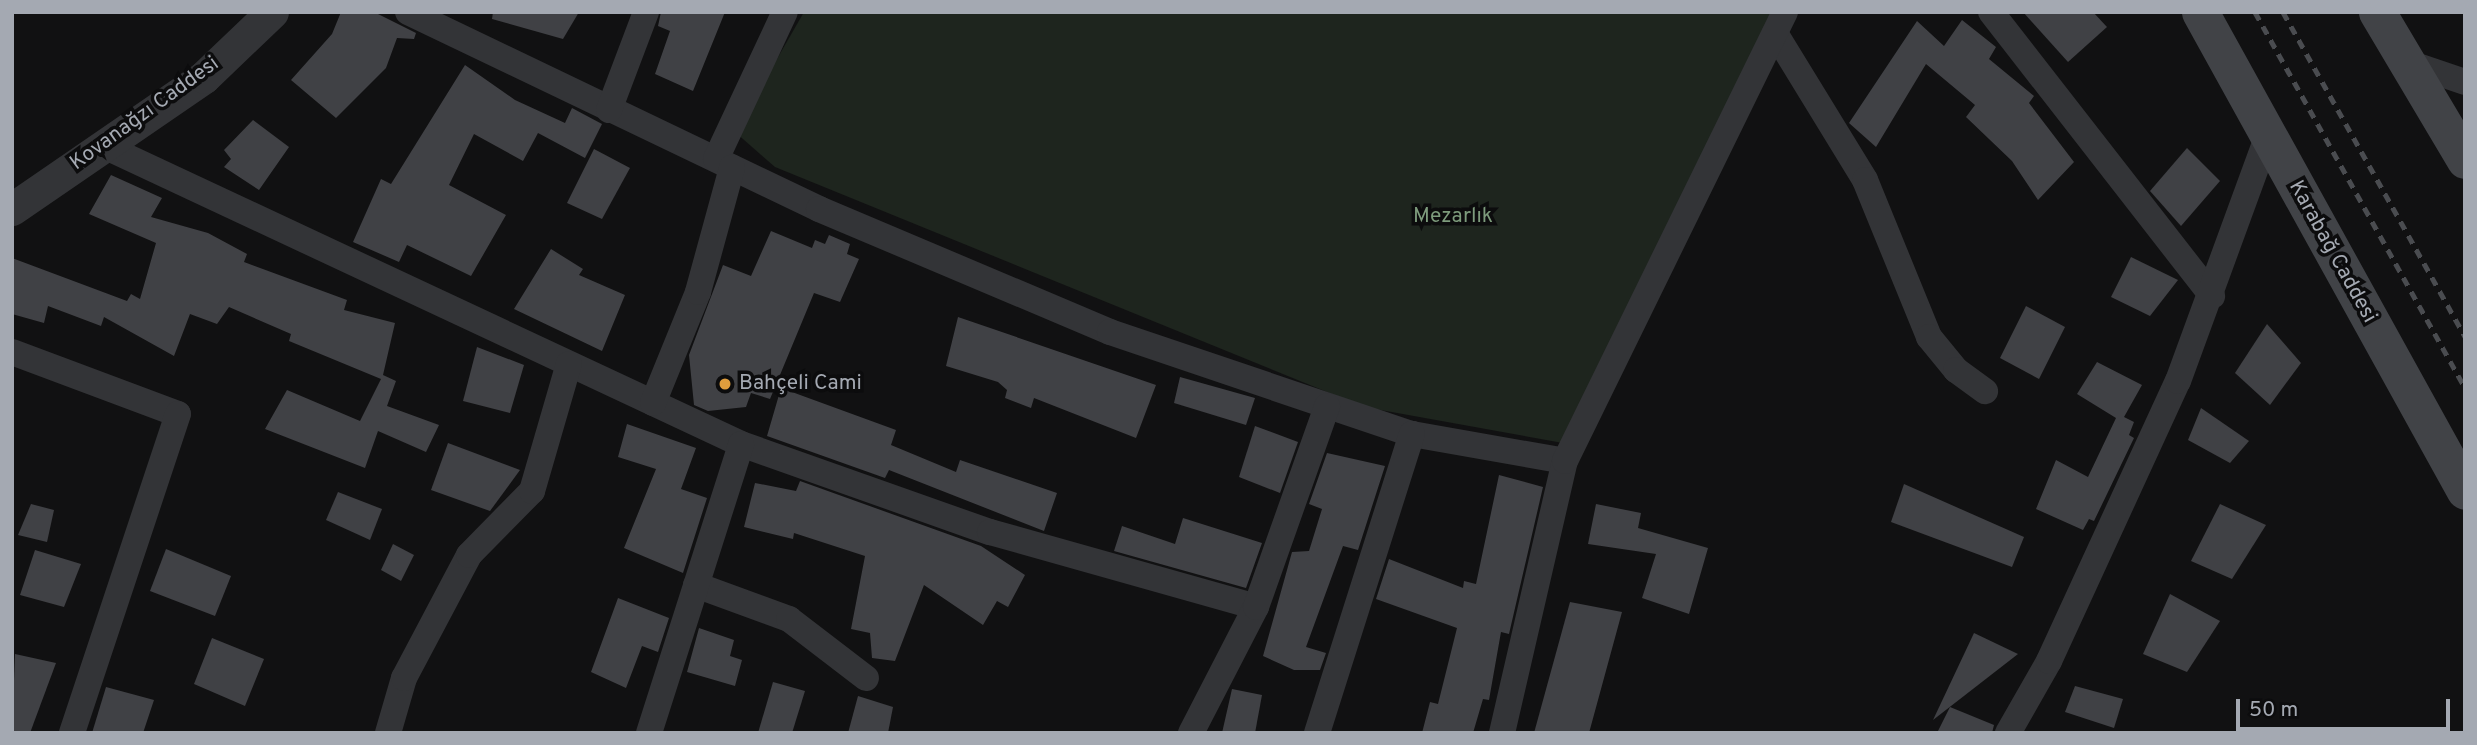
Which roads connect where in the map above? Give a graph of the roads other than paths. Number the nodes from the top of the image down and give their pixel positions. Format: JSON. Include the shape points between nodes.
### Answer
{"nodes":[{"id":1,"x":272,"y":12,"type":"edge"},
{"id":2,"x":408,"y":12,"type":"edge"},
{"id":3,"x":646,"y":12,"type":"edge"},
{"id":4,"x":785,"y":12,"type":"edge"},
{"id":5,"x":1991,"y":12,"type":"edge"},
{"id":6,"x":2200,"y":12,"type":"edge"},
{"id":7,"x":2377,"y":12,"type":"edge"},
{"id":8,"x":1780,"y":23,"type":"edge"},
{"id":9,"x":2412,"y":64,"type":"junction"},
{"id":10,"x":2465,"y":82,"type":"edge"},
{"id":11,"x":609,"y":110,"type":"junction"},
{"id":12,"x":2267,"y":138,"type":"junction"},
{"id":13,"x":104,"y":146,"type":"junction"},
{"id":14,"x":2465,"y":160,"type":"edge"},
{"id":15,"x":724,"y":163,"type":"junction"},
{"id":16,"x":12,"y":209,"type":"edge"},
{"id":17,"x":2213,"y":296,"type":"junction"},
{"id":18,"x":12,"y":352,"type":"edge"},
{"id":19,"x":569,"y":363,"type":"junction"},
{"id":20,"x":1985,"y":391,"type":"dead end"},
{"id":21,"x":653,"y":403,"type":"junction"},
{"id":22,"x":1327,"y":406,"type":"junction"},
{"id":23,"x":1412,"y":434,"type":"junction"},
{"id":24,"x":741,"y":444,"type":"junction"},
{"id":25,"x":1565,"y":461,"type":"junction"},
{"id":26,"x":2465,"y":491,"type":"edge"},
{"id":27,"x":696,"y":585,"type":"junction"},
{"id":28,"x":1256,"y":607,"type":"junction"},
{"id":29,"x":866,"y":678,"type":"dead end"},
{"id":30,"x":72,"y":733,"type":"edge"},
{"id":31,"x":388,"y":733,"type":"edge"},
{"id":32,"x":649,"y":733,"type":"edge"},
{"id":33,"x":1191,"y":733,"type":"edge"},
{"id":34,"x":1317,"y":733,"type":"edge"},
{"id":35,"x":1502,"y":733,"type":"edge"},
{"id":36,"x":2008,"y":733,"type":"edge"}],
"edges":[{"from":1,"to":13,"type":"street","name":"Kovanağzı Caddesi","via":[[204,77]]},
{"from":2,"to":11,"type":"street"},
{"from":3,"to":11,"type":"street"},
{"from":4,"to":15,"type":"street"},
{"from":5,"to":17,"type":"street"},
{"from":6,"to":12,"type":"main road","name":"Karabağ Caddesi"},
{"from":7,"to":9,"type":"main road"},
{"from":8,"to":20,"type":"street","via":[[1865,180],[1929,337],[1956,370]]},
{"from":8,"to":25,"type":"street"},
{"from":9,"to":10,"type":"street"},
{"from":9,"to":14,"type":"main road"},
{"from":11,"to":15,"type":"street"},
{"from":12,"to":17,"type":"street"},
{"from":12,"to":26,"type":"main road","name":"Karabağ Caddesi"},
{"from":13,"to":16,"type":"street","name":"Kovanağzı Caddesi"},
{"from":13,"to":19,"type":"street"},
{"from":15,"to":21,"type":"street","via":[[698,292]]},
{"from":15,"to":22,"type":"street","via":[[1110,332]]},
{"from":17,"to":36,"type":"street","via":[[2054,649]]},
{"from":18,"to":30,"type":"street","via":[[178,414]]},
{"from":19,"to":21,"type":"street"},
{"from":19,"to":31,"type":"street","via":[[531,491],[469,555],[404,678]]},
{"from":21,"to":24,"type":"street"},
{"from":22,"to":23,"type":"street"},
{"from":22,"to":28,"type":"street"},
{"from":23,"to":25,"type":"street"},
{"from":23,"to":34,"type":"street"},
{"from":24,"to":27,"type":"street"},
{"from":24,"to":28,"type":"street","via":[[990,533]]},
{"from":25,"to":35,"type":"street"},
{"from":27,"to":29,"type":"street","via":[[789,619]]},
{"from":27,"to":32,"type":"street"},
{"from":28,"to":33,"type":"street"}]}
